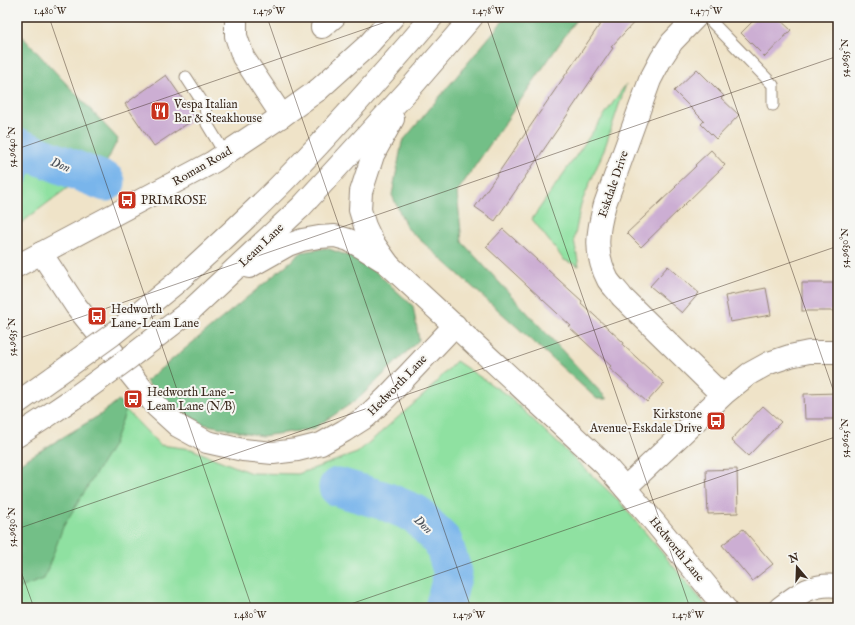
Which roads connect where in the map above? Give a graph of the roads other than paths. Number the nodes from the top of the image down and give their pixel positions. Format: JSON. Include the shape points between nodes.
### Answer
{"nodes":[{"id":1,"x":236,"y":17,"type":"edge"},
{"id":2,"x":394,"y":17,"type":"edge"},
{"id":3,"x":432,"y":17,"type":"edge"},
{"id":4,"x":472,"y":17,"type":"edge"},
{"id":5,"x":696,"y":17,"type":"edge"},
{"id":6,"x":707,"y":17,"type":"edge"},
{"id":7,"x":186,"y":77,"type":"dead end"},
{"id":8,"x":414,"y":84,"type":"junction"},
{"id":9,"x":774,"y":105,"type":"dead end"},
{"id":10,"x":282,"y":116,"type":"junction"},
{"id":11,"x":225,"y":154,"type":"junction"},
{"id":12,"x":41,"y":253,"type":"junction"},
{"id":13,"x":389,"y":265,"type":"junction"},
{"id":14,"x":17,"y":266,"type":"edge"},
{"id":15,"x":217,"y":286,"type":"junction"},
{"id":16,"x":454,"y":325,"type":"junction"},
{"id":17,"x":838,"y":352,"type":"edge"},
{"id":18,"x":722,"y":395,"type":"junction"},
{"id":19,"x":17,"y":403,"type":"edge"},
{"id":20,"x":17,"y":436,"type":"edge"},
{"id":21,"x":625,"y":488,"type":"junction"},
{"id":22,"x":838,"y":586,"type":"edge"},
{"id":23,"x":724,"y":608,"type":"edge"},
{"id":24,"x":780,"y":608,"type":"edge"}],
"edges":[{"from":1,"to":10,"type":"main road","via":[[236,36],[243,57]]},
{"from":2,"to":10,"type":"main road","name":"Roman Road","via":[[368,45],[318,90]]},
{"from":3,"to":19,"type":"main road","bridge":true,"via":[[286,180],[226,238],[112,335]]},
{"from":4,"to":8,"type":"main road","name":"Leam Lane"},
{"from":5,"to":18,"type":"main road","name":"Eskdale Drive","via":[[672,42],[650,80],[605,204],[599,224],[598,243],[601,262],[609,281],[622,297]]},
{"from":6,"to":9,"type":"lane","via":[[773,85]]},
{"from":7,"to":11,"type":"lane","via":[[205,106],[207,124]]},
{"from":8,"to":13,"type":"main road","via":[[373,155],[361,192],[360,210],[365,226]]},
{"from":8,"to":15,"type":"main road","name":"Leam Lane","via":[[301,206]]},
{"from":10,"to":11,"type":"main road","name":"Roman Road"},
{"from":11,"to":12,"type":"main road","name":"Roman Road"},
{"from":12,"to":14,"type":"main road","name":"Roman Road"},
{"from":12,"to":16,"type":"main road","name":"Hedworth Lane","via":[[76,306],[156,406],[178,426],[207,442],[243,450],[273,453],[298,450],[321,444],[344,431],[366,417],[386,398]]},
{"from":13,"to":15,"type":"main road","via":[[349,240],[335,236],[319,237],[288,245]]},
{"from":13,"to":16,"type":"main road","name":"Hedworth Lane"},
{"from":15,"to":20,"type":"main road","name":"Leam Lane","bridge":true,"via":[[191,310],[129,358]]},
{"from":16,"to":21,"type":"main road","name":"Hedworth Lane","via":[[605,465]]},
{"from":17,"to":18,"type":"main road","via":[[809,352],[769,363],[749,374]]},
{"from":18,"to":21,"type":"main road"},
{"from":21,"to":23,"type":"main road","name":"Hedworth Lane"},
{"from":22,"to":24,"type":"main road","via":[[816,586]]}]}
